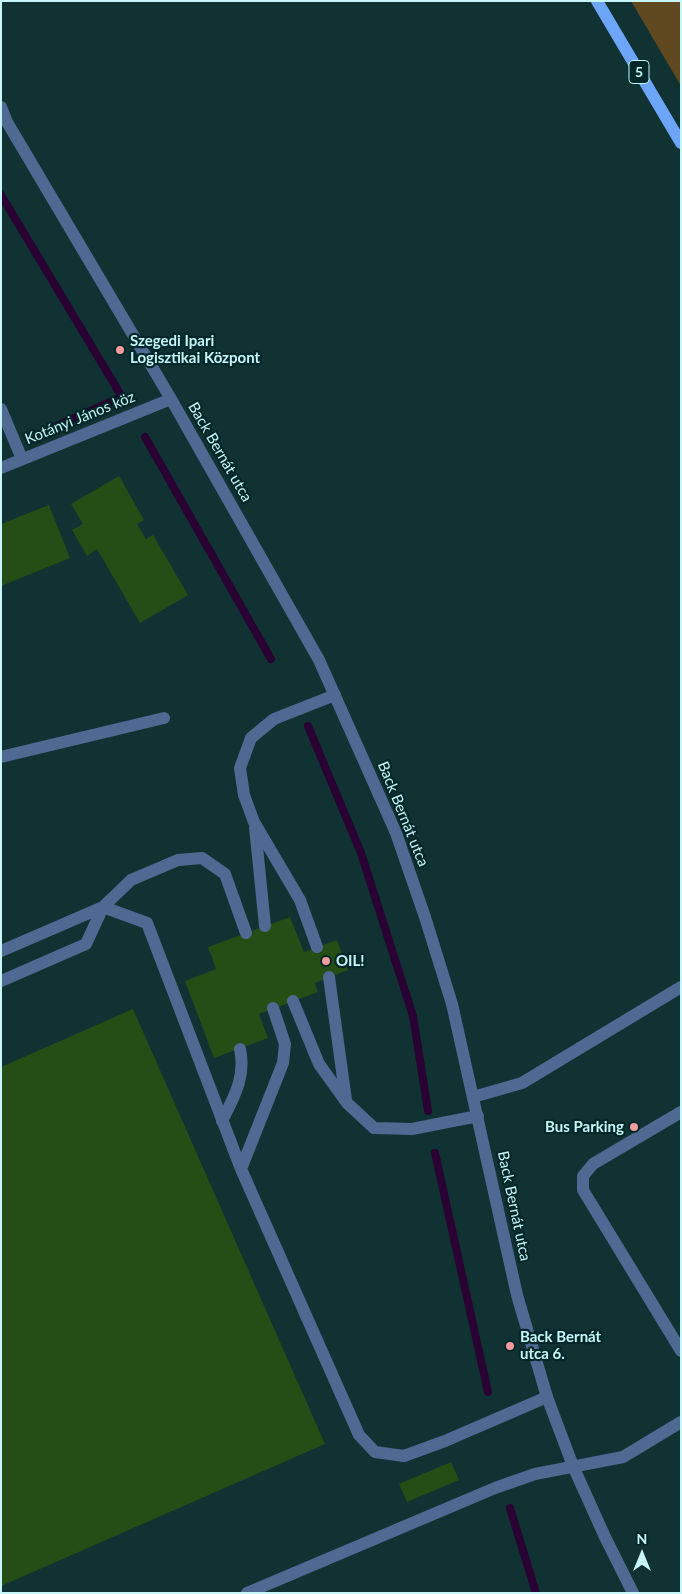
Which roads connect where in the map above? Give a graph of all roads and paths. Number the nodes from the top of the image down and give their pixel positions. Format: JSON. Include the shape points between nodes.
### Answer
{"nodes":[{"id":1,"x":597,"y":1,"type":"edge"},
{"id":2,"x":1,"y":106,"type":"edge"},
{"id":3,"x":681,"y":143,"type":"edge"},
{"id":4,"x":171,"y":399,"type":"junction"},
{"id":5,"x":1,"y":409,"type":"edge"},
{"id":6,"x":22,"y":459,"type":"junction"},
{"id":7,"x":1,"y":468,"type":"edge"},
{"id":8,"x":335,"y":695,"type":"junction"},
{"id":9,"x":164,"y":718,"type":"dead end"},
{"id":10,"x":1,"y":757,"type":"edge"},
{"id":11,"x":254,"y":822,"type":"junction"},
{"id":12,"x":103,"y":907,"type":"junction"},
{"id":13,"x":265,"y":926,"type":"dead end"},
{"id":14,"x":246,"y":933,"type":"dead end"},
{"id":15,"x":317,"y":947,"type":"dead end"},
{"id":16,"x":1,"y":951,"type":"edge"},
{"id":17,"x":329,"y":977,"type":"dead end"},
{"id":18,"x":1,"y":981,"type":"edge"},
{"id":19,"x":681,"y":988,"type":"edge"},
{"id":20,"x":293,"y":1001,"type":"dead end"},
{"id":21,"x":273,"y":1008,"type":"dead end"},
{"id":22,"x":240,"y":1049,"type":"dead end"},
{"id":23,"x":473,"y":1097,"type":"junction"},
{"id":24,"x":347,"y":1102,"type":"junction"},
{"id":25,"x":681,"y":1112,"type":"edge"},
{"id":26,"x":478,"y":1116,"type":"junction"},
{"id":27,"x":222,"y":1121,"type":"junction"},
{"id":28,"x":241,"y":1169,"type":"junction"},
{"id":29,"x":681,"y":1351,"type":"edge"},
{"id":30,"x":547,"y":1396,"type":"junction"},
{"id":31,"x":681,"y":1422,"type":"edge"},
{"id":32,"x":573,"y":1466,"type":"junction"},
{"id":33,"x":247,"y":1593,"type":"edge"},
{"id":34,"x":633,"y":1593,"type":"edge"}],
"edges":[{"from":1,"to":3,"type":"main road","number":"5"},
{"from":2,"to":4,"type":"street","name":"Back Bernát utca","via":[[7,122]]},
{"from":4,"to":6,"type":"street","name":"Kotányi János köz"},
{"from":4,"to":8,"type":"street","name":"Back Bernát utca","via":[[306,637]]},
{"from":5,"to":6,"type":"street"},
{"from":6,"to":7,"type":"street","name":"Kotányi János köz"},
{"from":8,"to":11,"type":"street","via":[[274,719],[251,738],[240,768],[244,794]]},
{"from":8,"to":23,"type":"street","name":"Back Bernát utca","via":[[406,861],[452,1004]]},
{"from":9,"to":10,"type":"street"},
{"from":11,"to":13,"type":"street"},
{"from":11,"to":15,"type":"street","via":[[300,900]]},
{"from":12,"to":14,"type":"street","via":[[131,880],[178,860],[202,858],[225,874]]},
{"from":12,"to":16,"type":"street"},
{"from":12,"to":18,"type":"street","via":[[86,944]]},
{"from":12,"to":27,"type":"street","via":[[147,923]]},
{"from":17,"to":24,"type":"street"},
{"from":19,"to":23,"type":"street","via":[[522,1082]]},
{"from":20,"to":24,"type":"street","via":[[319,1064]]},
{"from":21,"to":28,"type":"street","via":[[284,1044],[283,1063]]},
{"from":22,"to":27,"type":"street","via":[[240,1086]]},
{"from":23,"to":26,"type":"street","name":"Back Bernát utca"},
{"from":24,"to":26,"type":"street","via":[[374,1128],[412,1129]]},
{"from":25,"to":29,"type":"street","via":[[593,1164],[583,1176],[583,1190]]},
{"from":26,"to":30,"type":"street","name":"Back Bernát utca","via":[[517,1296]]},
{"from":27,"to":28,"type":"street"},
{"from":28,"to":30,"type":"street","via":[[359,1435],[375,1452],[404,1456]]},
{"from":30,"to":32,"type":"street","name":"Back Bernát utca"},
{"from":31,"to":32,"type":"street","via":[[623,1457]]},
{"from":32,"to":33,"type":"street","via":[[535,1474],[495,1488]]},
{"from":32,"to":34,"type":"street","name":"Back Bernát utca"}]}
